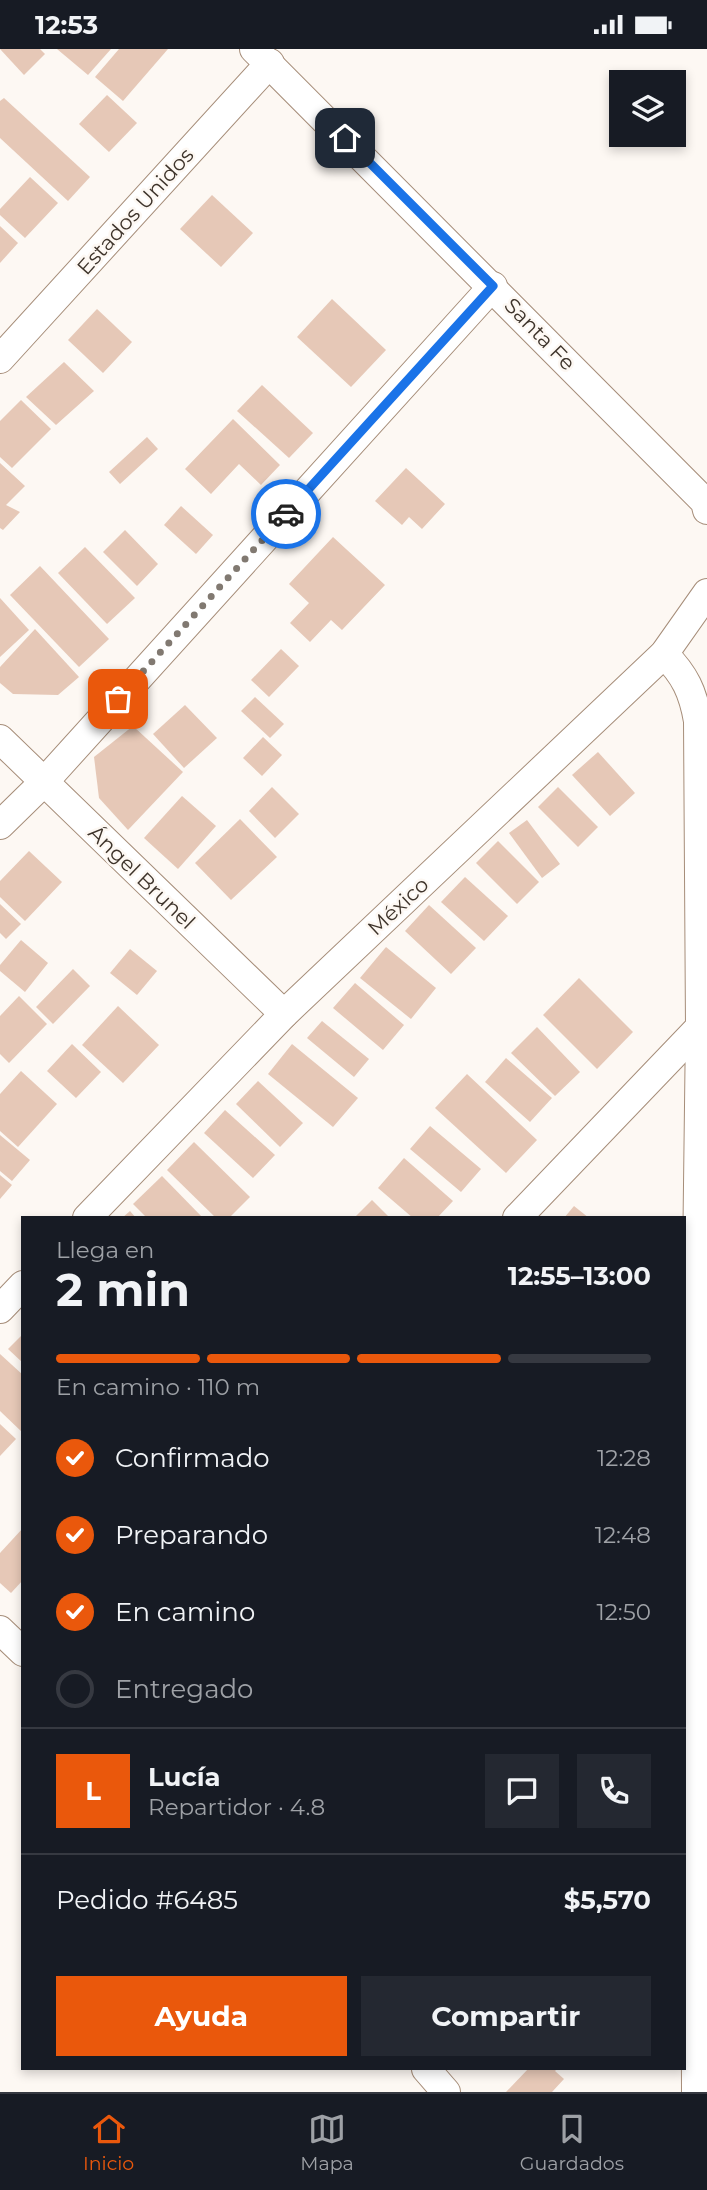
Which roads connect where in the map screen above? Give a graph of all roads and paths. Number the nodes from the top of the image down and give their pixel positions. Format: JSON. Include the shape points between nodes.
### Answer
{"nodes":[{"id":1,"x":262,"y":56,"type":"edge"},
{"id":2,"x":493,"y":286,"type":"junction"},
{"id":3,"x":0,"y":359,"type":"edge"},
{"id":4,"x":706,"y":506,"type":"edge"},
{"id":5,"x":707,"y":593,"type":"edge"},
{"id":6,"x":664,"y":654,"type":"junction"},
{"id":7,"x":0,"y":740,"type":"edge"},
{"id":8,"x":44,"y":782,"type":"junction"},
{"id":9,"x":0,"y":825,"type":"edge"},
{"id":10,"x":284,"y":1014,"type":"junction"},
{"id":11,"x":700,"y":1027,"type":"junction"},
{"id":12,"x":89,"y":1216,"type":"edge"},
{"id":13,"x":519,"y":1216,"type":"edge"},
{"id":14,"x":21,"y":1287,"type":"edge"},
{"id":15,"x":0,"y":1308,"type":"edge"},
{"id":16,"x":689,"y":1506,"type":"edge"},
{"id":17,"x":0,"y":1630,"type":"edge"},
{"id":18,"x":21,"y":1650,"type":"edge"},
{"id":19,"x":427,"y":2070,"type":"edge"},
{"id":20,"x":446,"y":2092,"type":"edge"},
{"id":21,"x":696,"y":2092,"type":"edge"}],
"edges":[{"from":1,"to":2,"type":"street","name":"Santa Fe"},
{"from":1,"to":3,"type":"street","name":"Estados Unidos"},
{"from":2,"to":4,"type":"street","name":"Santa Fe"},
{"from":2,"to":8,"type":"street"},
{"from":5,"to":6,"type":"street","name":"México"},
{"from":6,"to":10,"type":"street","name":"México"},
{"from":6,"to":11,"type":"street","via":[[683,673],[698,722]]},
{"from":7,"to":8,"type":"street","name":"Ángel Brunel"},
{"from":8,"to":9,"type":"street"},
{"from":8,"to":10,"type":"street","name":"Ángel Brunel"},
{"from":10,"to":12,"type":"street","name":"México"},
{"from":11,"to":13,"type":"street"},
{"from":11,"to":16,"type":"street"},
{"from":14,"to":15,"type":"street"},
{"from":16,"to":21,"type":"street"},
{"from":17,"to":18,"type":"street"},
{"from":19,"to":20,"type":"street"}]}
